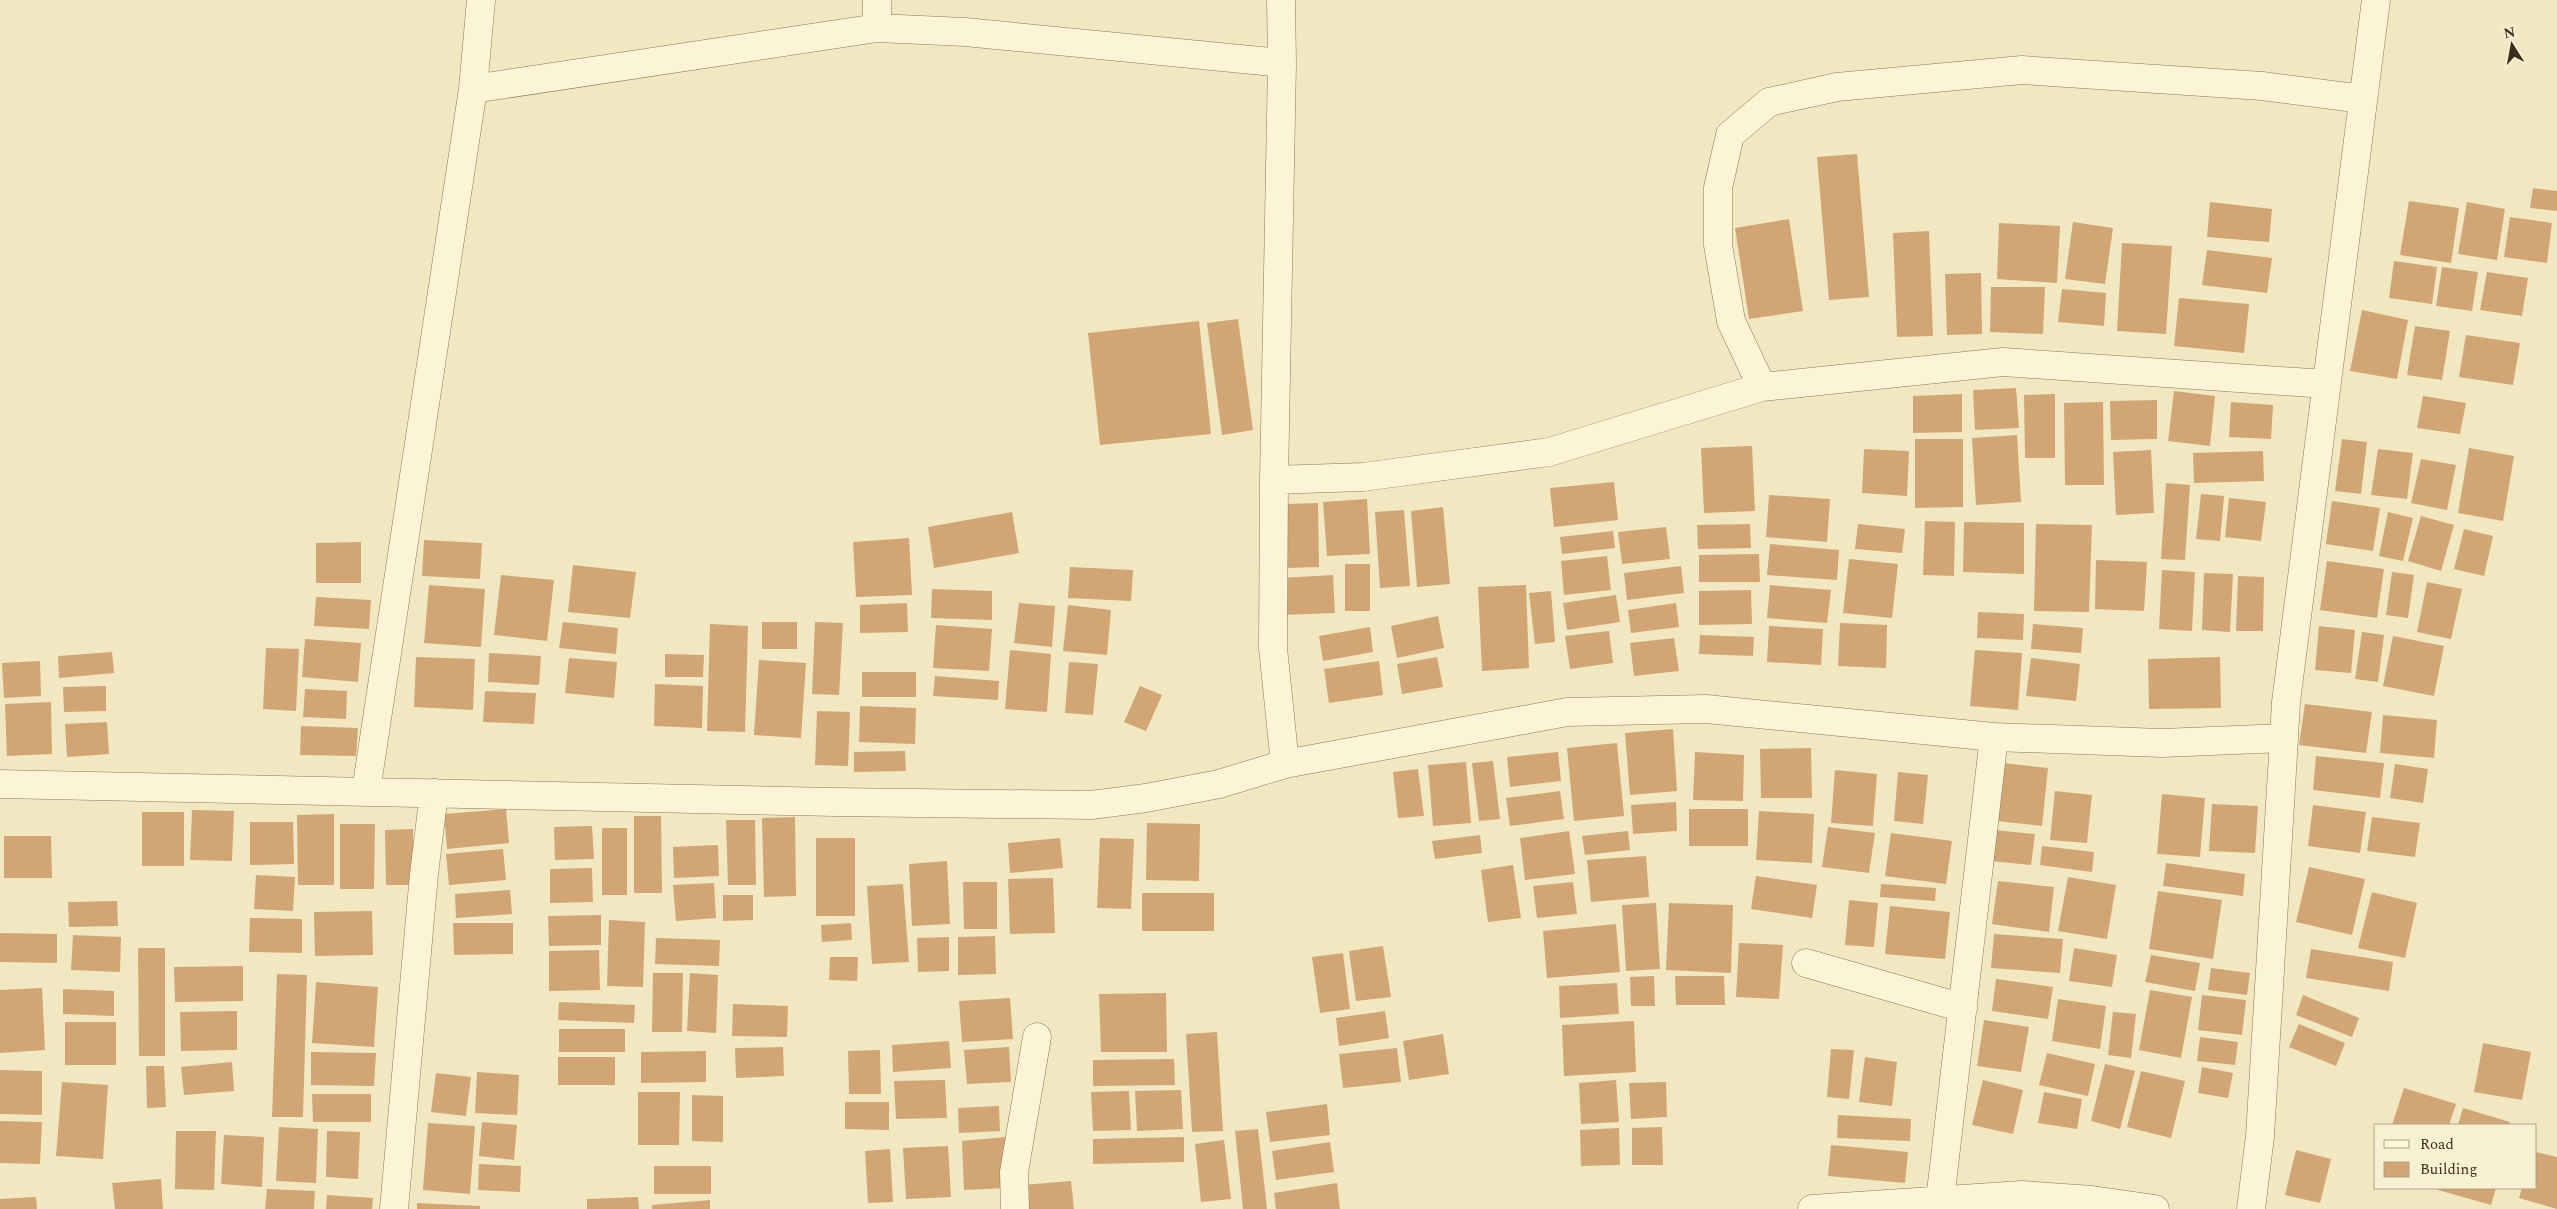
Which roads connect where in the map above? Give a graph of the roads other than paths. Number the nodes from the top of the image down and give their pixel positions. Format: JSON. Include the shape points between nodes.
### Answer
{"nodes":[{"id":1,"x":481,"y":0,"type":"edge"},
{"id":2,"x":877,"y":0,"type":"edge"},
{"id":3,"x":1281,"y":0,"type":"edge"},
{"id":4,"x":2376,"y":0,"type":"edge"},
{"id":5,"x":878,"y":28,"type":"junction"},
{"id":6,"x":1282,"y":63,"type":"junction"},
{"id":7,"x":473,"y":89,"type":"junction"},
{"id":8,"x":2363,"y":99,"type":"junction"},
{"id":9,"x":2326,"y":384,"type":"junction"},
{"id":10,"x":1762,"y":387,"type":"junction"},
{"id":11,"x":1274,"y":480,"type":"junction"},
{"id":12,"x":1994,"y":737,"type":"junction"},
{"id":13,"x":2284,"y":738,"type":"junction"},
{"id":14,"x":1285,"y":764,"type":"junction"},
{"id":15,"x":0,"y":784,"type":"edge"},
{"id":16,"x":366,"y":791,"type":"junction"},
{"id":17,"x":434,"y":793,"type":"junction"},
{"id":18,"x":1806,"y":963,"type":"dead end"},
{"id":19,"x":1963,"y":1008,"type":"junction"},
{"id":20,"x":1037,"y":1037,"type":"dead end"},
{"id":21,"x":1940,"y":1204,"type":"edge"},
{"id":22,"x":394,"y":1209,"type":"edge"},
{"id":23,"x":1015,"y":1209,"type":"edge"},
{"id":24,"x":1812,"y":1209,"type":"edge"},
{"id":25,"x":2155,"y":1209,"type":"edge"},
{"id":26,"x":2251,"y":1209,"type":"edge"}],
"edges":[{"from":1,"to":7,"type":"street"},
{"from":2,"to":5,"type":"street"},
{"from":3,"to":6,"type":"street"},
{"from":4,"to":8,"type":"street"},
{"from":5,"to":6,"type":"street","via":[[965,32]]},
{"from":5,"to":7,"type":"street"},
{"from":6,"to":11,"type":"street"},
{"from":7,"to":16,"type":"street"},
{"from":8,"to":9,"type":"street"},
{"from":8,"to":10,"type":"street","via":[[2262,86],[2022,70],[1837,87],[1769,102],[1730,135],[1718,188],[1718,245],[1732,321]]},
{"from":9,"to":10,"type":"street","via":[[2003,362]]},
{"from":9,"to":13,"type":"street"},
{"from":10,"to":11,"type":"street","via":[[1549,452],[1363,477]]},
{"from":11,"to":14,"type":"street","via":[[1273,648]]},
{"from":12,"to":13,"type":"street","via":[[2162,743]]},
{"from":12,"to":14,"type":"street","via":[[1706,709],[1567,712]]},
{"from":12,"to":19,"type":"street"},
{"from":13,"to":26,"type":"street","via":[[2260,1136]]},
{"from":14,"to":17,"type":"street","via":[[1219,784],[1091,805]]},
{"from":15,"to":16,"type":"street"},
{"from":16,"to":17,"type":"street"},
{"from":17,"to":22,"type":"street"},
{"from":18,"to":19,"type":"street"},
{"from":19,"to":21,"type":"street"},
{"from":20,"to":23,"type":"street","via":[[1014,1172]]},
{"from":21,"to":24,"type":"street"},
{"from":21,"to":25,"type":"street","via":[[2022,1195]]}]}
